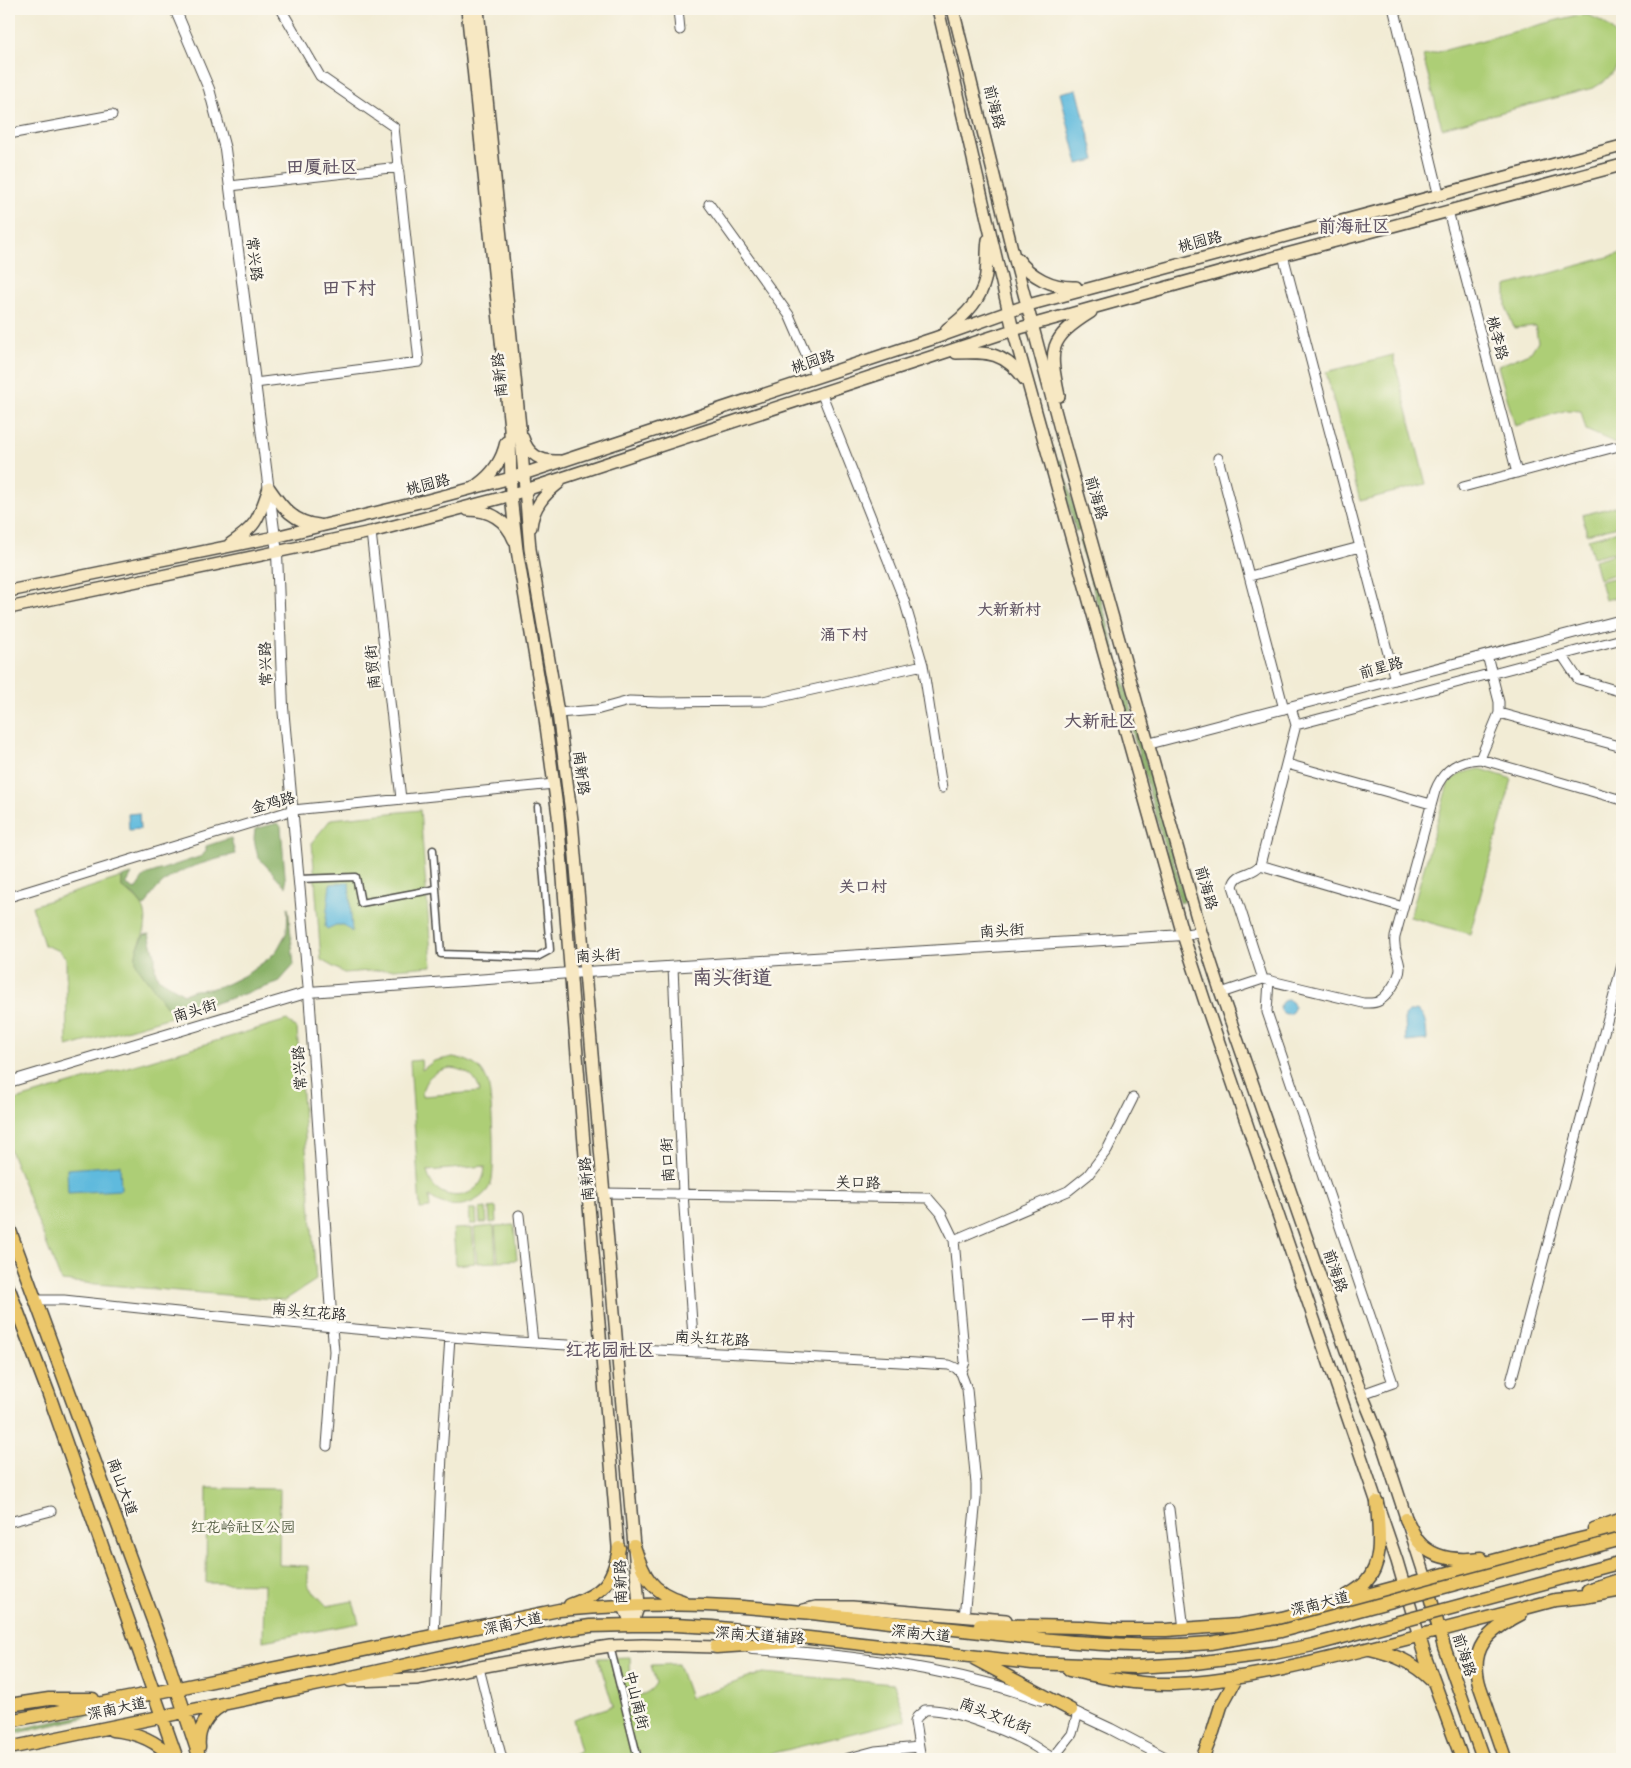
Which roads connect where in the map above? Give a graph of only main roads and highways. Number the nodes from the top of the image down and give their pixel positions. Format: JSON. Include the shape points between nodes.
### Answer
{"nodes":[{"id":1,"x":467,"y":9,"type":"edge"},
{"id":2,"x":478,"y":9,"type":"edge"},
{"id":3,"x":938,"y":9,"type":"edge"},
{"id":4,"x":953,"y":9,"type":"edge"},
{"id":5,"x":1622,"y":146,"type":"edge"},
{"id":6,"x":1622,"y":165,"type":"edge"},
{"id":7,"x":989,"y":231,"type":"junction"},
{"id":8,"x":1012,"y":249,"type":"junction"},
{"id":9,"x":1102,"y":284,"type":"junction"},
{"id":10,"x":1109,"y":303,"type":"junction"},
{"id":11,"x":1028,"y":304,"type":"junction"},
{"id":12,"x":1008,"y":311,"type":"junction"},
{"id":13,"x":1033,"y":324,"type":"junction"},
{"id":14,"x":1013,"y":330,"type":"junction"},
{"id":15,"x":935,"y":338,"type":"junction"},
{"id":16,"x":944,"y":353,"type":"junction"},
{"id":17,"x":1029,"y":386,"type":"junction"},
{"id":18,"x":515,"y":428,"type":"junction"},
{"id":19,"x":1063,"y":440,"type":"junction"},
{"id":20,"x":568,"y":460,"type":"junction"},
{"id":21,"x":523,"y":475,"type":"junction"},
{"id":22,"x":511,"y":478,"type":"junction"},
{"id":23,"x":564,"y":479,"type":"junction"},
{"id":24,"x":464,"y":491,"type":"junction"},
{"id":25,"x":524,"y":491,"type":"junction"},
{"id":26,"x":511,"y":496,"type":"junction"},
{"id":27,"x":457,"y":510,"type":"junction"},
{"id":28,"x":326,"y":525,"type":"junction"},
{"id":29,"x":224,"y":548,"type":"junction"},
{"id":30,"x":530,"y":549,"type":"junction"},
{"id":31,"x":517,"y":550,"type":"junction"},
{"id":32,"x":9,"y":591,"type":"edge"},
{"id":33,"x":9,"y":608,"type":"edge"},
{"id":34,"x":9,"y":1228,"type":"edge"},
{"id":35,"x":9,"y":1289,"type":"edge"},
{"id":36,"x":1377,"y":1502,"type":"junction"},
{"id":37,"x":1622,"y":1519,"type":"edge"},
{"id":38,"x":1406,"y":1520,"type":"junction"},
{"id":39,"x":1622,"y":1529,"type":"edge"},
{"id":40,"x":1622,"y":1539,"type":"edge"},
{"id":41,"x":634,"y":1546,"type":"junction"},
{"id":42,"x":619,"y":1548,"type":"junction"},
{"id":43,"x":1526,"y":1552,"type":"junction"},
{"id":44,"x":1622,"y":1562,"type":"edge"},
{"id":45,"x":1426,"y":1579,"type":"junction"},
{"id":46,"x":1622,"y":1579,"type":"edge"},
{"id":47,"x":1404,"y":1585,"type":"junction"},
{"id":48,"x":1622,"y":1590,"type":"edge"},
{"id":49,"x":1551,"y":1601,"type":"junction"},
{"id":50,"x":639,"y":1604,"type":"junction"},
{"id":51,"x":623,"y":1605,"type":"junction"},
{"id":52,"x":707,"y":1605,"type":"junction"},
{"id":53,"x":559,"y":1610,"type":"junction"},
{"id":54,"x":1312,"y":1610,"type":"junction"},
{"id":55,"x":795,"y":1612,"type":"junction"},
{"id":56,"x":899,"y":1623,"type":"junction"},
{"id":57,"x":632,"y":1625,"type":"junction"},
{"id":58,"x":1080,"y":1627,"type":"junction"},
{"id":59,"x":1439,"y":1630,"type":"junction"},
{"id":60,"x":1419,"y":1636,"type":"junction"},
{"id":61,"x":832,"y":1640,"type":"junction"},
{"id":62,"x":716,"y":1647,"type":"joint"},
{"id":63,"x":1370,"y":1648,"type":"junction"},
{"id":64,"x":968,"y":1655,"type":"junction"},
{"id":65,"x":1032,"y":1663,"type":"junction"},
{"id":66,"x":1237,"y":1677,"type":"junction"},
{"id":67,"x":334,"y":1680,"type":"junction"},
{"id":68,"x":1435,"y":1685,"type":"junction"},
{"id":69,"x":177,"y":1688,"type":"junction"},
{"id":70,"x":154,"y":1693,"type":"junction"},
{"id":71,"x":112,"y":1700,"type":"junction"},
{"id":72,"x":230,"y":1702,"type":"junction"},
{"id":73,"x":9,"y":1704,"type":"edge"},
{"id":74,"x":1074,"y":1711,"type":"road end"},
{"id":75,"x":185,"y":1712,"type":"junction"},
{"id":76,"x":162,"y":1716,"type":"junction"},
{"id":77,"x":9,"y":1721,"type":"edge"},
{"id":78,"x":95,"y":1730,"type":"junction"},
{"id":79,"x":9,"y":1748,"type":"edge"},
{"id":80,"x":200,"y":1758,"type":"edge"},
{"id":81,"x":173,"y":1759,"type":"edge"},
{"id":82,"x":176,"y":1759,"type":"edge"},
{"id":83,"x":1205,"y":1759,"type":"edge"},
{"id":84,"x":1462,"y":1759,"type":"edge"},
{"id":85,"x":1483,"y":1759,"type":"edge"},
{"id":86,"x":1505,"y":1759,"type":"edge"}],
"edges":[{"from":1,"to":18,"type":"main road","name":"南新路"},
{"from":2,"to":18,"type":"main road","name":"南新路"},
{"from":3,"to":7,"type":"main road","name":"前海路"},
{"from":4,"to":8,"type":"main road","name":"前海路"},
{"from":5,"to":9,"type":"main road","name":"桃园路"},
{"from":6,"to":10,"type":"main road","name":"桃园路"},
{"from":7,"to":12,"type":"main road","name":"前海路"},
{"from":7,"to":15,"type":"main road","via":[[985,281],[979,296],[966,314]]},
{"from":8,"to":9,"type":"main road","via":[[1026,268],[1046,282],[1066,288]]},
{"from":8,"to":11,"type":"main road","name":"前海路"},
{"from":9,"to":11,"type":"main road","name":"桃园路"},
{"from":10,"to":13,"type":"main road","name":"桃园路"},
{"from":10,"to":19,"type":"main road","via":[[1076,321],[1064,331],[1053,348]]},
{"from":11,"to":12,"type":"main road","name":"桃园路"},
{"from":11,"to":13,"type":"main road","name":"前海路"},
{"from":12,"to":14,"type":"main road","name":"前海路"},
{"from":12,"to":15,"type":"main road","name":"桃园路"},
{"from":13,"to":14,"type":"main road","name":"桃园路"},
{"from":13,"to":19,"type":"main road","name":"前海路"},
{"from":14,"to":16,"type":"main road","name":"桃园路"},
{"from":14,"to":17,"type":"main road","name":"前海路"},
{"from":15,"to":20,"type":"main road","name":"桃园路"},
{"from":16,"to":17,"type":"main road","via":[[998,356],[1010,362]]},
{"from":16,"to":23,"type":"main road","name":"桃园路"},
{"from":17,"to":36,"type":"main road","name":"前海路","via":[[1183,935]]},
{"from":18,"to":20,"type":"main road","via":[[534,455],[553,461]]},
{"from":18,"to":21,"type":"main road","name":"南新路"},
{"from":18,"to":22,"type":"main road","name":"南新路"},
{"from":18,"to":24,"type":"main road","via":[[493,472]]},
{"from":19,"to":38,"type":"main road","name":"前海路","via":[[1220,993],[1381,1441]]},
{"from":20,"to":21,"type":"main road","name":"桃园路"},
{"from":21,"to":22,"type":"main road","name":"桃园路"},
{"from":21,"to":25,"type":"main road","name":"南新路"},
{"from":22,"to":24,"type":"main road","name":"桃园路"},
{"from":22,"to":26,"type":"main road","name":"南新路"},
{"from":23,"to":25,"type":"main road","name":"桃园路"},
{"from":23,"to":30,"type":"main road","via":[[536,506]]},
{"from":24,"to":28,"type":"main road","name":"桃园路"},
{"from":25,"to":26,"type":"main road","name":"桃园路"},
{"from":25,"to":30,"type":"main road","name":"南新路"},
{"from":26,"to":27,"type":"main road","name":"桃园路"},
{"from":26,"to":31,"type":"main road","name":"南新路"},
{"from":27,"to":31,"type":"main road","via":[[476,510],[495,516],[507,528]]},
{"from":27,"to":33,"type":"main road","name":"桃园路","via":[[277,553]]},
{"from":28,"to":29,"type":"main road","name":"桃园路"},
{"from":28,"to":29,"type":"main road","via":[[294,518],[269,488],[254,524]]},
{"from":29,"to":32,"type":"main road","name":"桃园路"},
{"from":30,"to":41,"type":"main road","name":"南新路","via":[[558,712],[572,820]]},
{"from":31,"to":42,"type":"main road","name":"南新路","via":[[544,711],[563,866]]},
{"from":34,"to":69,"type":"main road","name":"南山大道"},
{"from":35,"to":70,"type":"main road"},
{"from":36,"to":47,"type":"main road","name":"前海路"},
{"from":36,"to":54,"type":"main road","via":[[1378,1552],[1371,1574],[1358,1589],[1342,1599]]},
{"from":37,"to":43,"type":"main road"},
{"from":38,"to":43,"type":"main road","via":[[1426,1549],[1448,1558],[1475,1559]]},
{"from":38,"to":45,"type":"main road","name":"前海路"},
{"from":39,"to":43,"type":"main road","name":"深南大道"},
{"from":40,"to":56,"type":"main road","name":"深南大道","bridge":true,"via":[[1297,1627],[1241,1639],[1181,1646],[1110,1646]]},
{"from":41,"to":50,"type":"main road","name":"南新路"},
{"from":41,"to":52,"type":"main road","via":[[644,1572],[661,1593],[683,1602]]},
{"from":42,"to":51,"type":"main road","name":"南新路"},
{"from":42,"to":53,"type":"main road","via":[[614,1572],[606,1584],[593,1595]]},
{"from":43,"to":45,"type":"main road","name":"深南大道"},
{"from":44,"to":65,"type":"main road","name":"深南大道","bridge":true,"via":[[1274,1653],[1134,1667]]},
{"from":45,"to":47,"type":"main road","name":"深南大道"},
{"from":45,"to":59,"type":"main road","name":"前海路"},
{"from":46,"to":49,"type":"main road"},
{"from":47,"to":54,"type":"main road","name":"深南大道"},
{"from":47,"to":60,"type":"main road","name":"前海路"},
{"from":48,"to":49,"type":"main road","name":"深南大道"},
{"from":49,"to":59,"type":"main road","name":"深南大道"},
{"from":49,"to":86,"type":"main road","via":[[1491,1632],[1480,1646],[1477,1677]]},
{"from":50,"to":51,"type":"main road","name":"深南大道"},
{"from":50,"to":52,"type":"main road","name":"深南大道"},
{"from":50,"to":57,"type":"main road","name":"南新路"},
{"from":51,"to":53,"type":"main road","name":"深南大道"},
{"from":51,"to":57,"type":"main road","name":"南新路"},
{"from":52,"to":55,"type":"main road","name":"深南大道"},
{"from":53,"to":69,"type":"main road","name":"深南大道"},
{"from":54,"to":58,"type":"main road","name":"深南大道","via":[[1239,1625],[1121,1630]]},
{"from":55,"to":56,"type":"main road","name":"深南大道"},
{"from":55,"to":58,"type":"main road","name":"深南大道辅路","via":[[834,1606]]},
{"from":56,"to":58,"type":"main road","name":"深南大道"},
{"from":57,"to":61,"type":"main road","name":"深南大道","via":[[712,1627]]},
{"from":57,"to":67,"type":"main road","name":"深南大道","via":[[590,1626],[536,1635]]},
{"from":59,"to":60,"type":"main road","name":"深南大道"},
{"from":59,"to":85,"type":"main road","name":"前海路"},
{"from":60,"to":63,"type":"main road","name":"深南大道"},
{"from":60,"to":68,"type":"main road","name":"前海路"},
{"from":61,"to":62,"type":"main road"},
{"from":61,"to":64,"type":"main road","name":"深南大道"},
{"from":62,"to":67,"type":"main road","name":"深南大道辅路","via":[[610,1646],[416,1680]]},
{"from":63,"to":66,"type":"main road","name":"深南大道"},
{"from":63,"to":68,"type":"main road","via":[[1412,1663]]},
{"from":64,"to":65,"type":"main road","name":"深南大道"},
{"from":64,"to":74,"type":"main road"},
{"from":65,"to":66,"type":"main road","name":"深南大道","via":[[1130,1682],[1174,1684]]},
{"from":66,"to":83,"type":"main road","via":[[1221,1706]]},
{"from":67,"to":72,"type":"main road","name":"深南大道"},
{"from":68,"to":84,"type":"main road","name":"前海路"},
{"from":69,"to":70,"type":"main road","name":"深南大道"},
{"from":69,"to":75,"type":"main road","name":"南山大道"},
{"from":70,"to":71,"type":"main road","name":"深南大道"},
{"from":70,"to":76,"type":"main road"},
{"from":71,"to":73,"type":"main road","via":[[67,1697]]},
{"from":71,"to":77,"type":"main road","name":"深南大道"},
{"from":72,"to":75,"type":"main road","name":"深南大道"},
{"from":72,"to":80,"type":"main road","via":[[210,1714],[204,1723],[198,1742]]},
{"from":75,"to":76,"type":"main road","name":"深南大道"},
{"from":75,"to":80,"type":"main road","name":"南山大道"},
{"from":76,"to":78,"type":"main road","name":"深南大道"},
{"from":76,"to":82,"type":"main road"},
{"from":78,"to":79,"type":"main road","name":"深南大道"},
{"from":78,"to":81,"type":"main road","via":[[126,1731],[162,1749]]}]}
